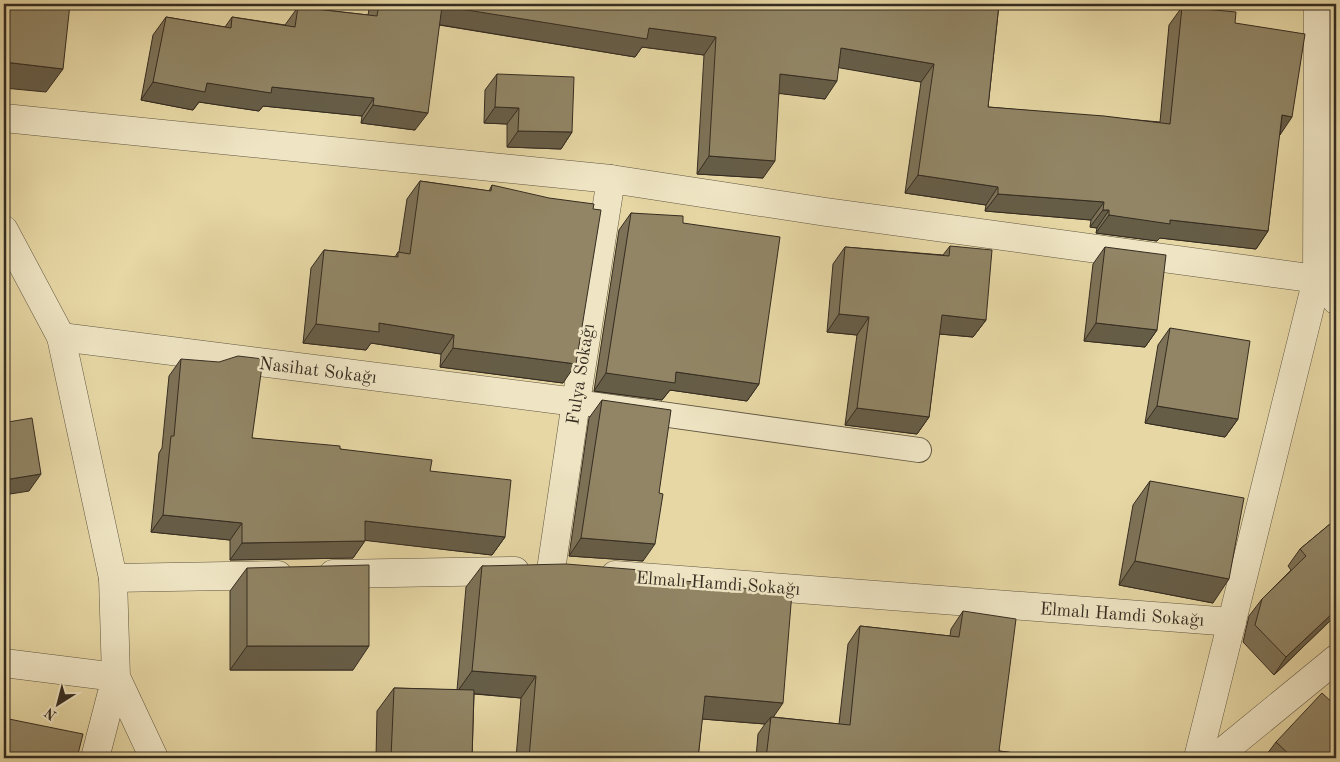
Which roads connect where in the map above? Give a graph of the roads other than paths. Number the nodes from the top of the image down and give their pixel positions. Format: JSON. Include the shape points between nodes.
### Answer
{"nodes":[{"id":1,"x":1318,"y":4,"type":"edge"},
{"id":2,"x":4,"y":118,"type":"edge"},
{"id":3,"x":611,"y":179,"type":"junction"},
{"id":4,"x":4,"y":230,"type":"edge"},
{"id":5,"x":1327,"y":275,"type":"edge"},
{"id":6,"x":1336,"y":300,"type":"edge"},
{"id":7,"x":61,"y":338,"type":"junction"},
{"id":8,"x":576,"y":402,"type":"junction"},
{"id":9,"x":920,"y":450,"type":"dead end"},
{"id":10,"x":570,"y":572,"type":"junction"},
{"id":11,"x":113,"y":578,"type":"junction"},
{"id":12,"x":1232,"y":622,"type":"junction"},
{"id":13,"x":1336,"y":659,"type":"edge"},
{"id":14,"x":4,"y":663,"type":"edge"},
{"id":15,"x":116,"y":676,"type":"junction"},
{"id":16,"x":96,"y":758,"type":"edge"},
{"id":17,"x":154,"y":758,"type":"edge"},
{"id":18,"x":1198,"y":758,"type":"edge"},
{"id":19,"x":1216,"y":758,"type":"edge"}],
"edges":[{"from":1,"to":5,"type":"street"},
{"from":2,"to":3,"type":"street"},
{"from":3,"to":5,"type":"street","via":[[826,212]]},
{"from":3,"to":8,"type":"street","name":"Fulya Sokağı"},
{"from":4,"to":7,"type":"street"},
{"from":5,"to":6,"type":"street"},
{"from":5,"to":12,"type":"street"},
{"from":7,"to":8,"type":"street","name":"Nasihat Sokağı"},
{"from":7,"to":11,"type":"street"},
{"from":8,"to":9,"type":"lane"},
{"from":8,"to":10,"type":"street","name":"Fulya Sokağı"},
{"from":10,"to":11,"type":"street","name":"Elmalı Hamdi Sokağı"},
{"from":10,"to":12,"type":"street","name":"Elmalı Hamdi Sokağı"},
{"from":11,"to":15,"type":"street"},
{"from":12,"to":18,"type":"street"},
{"from":13,"to":19,"type":"street"},
{"from":14,"to":15,"type":"street"},
{"from":15,"to":16,"type":"street"},
{"from":15,"to":17,"type":"street"}]}
